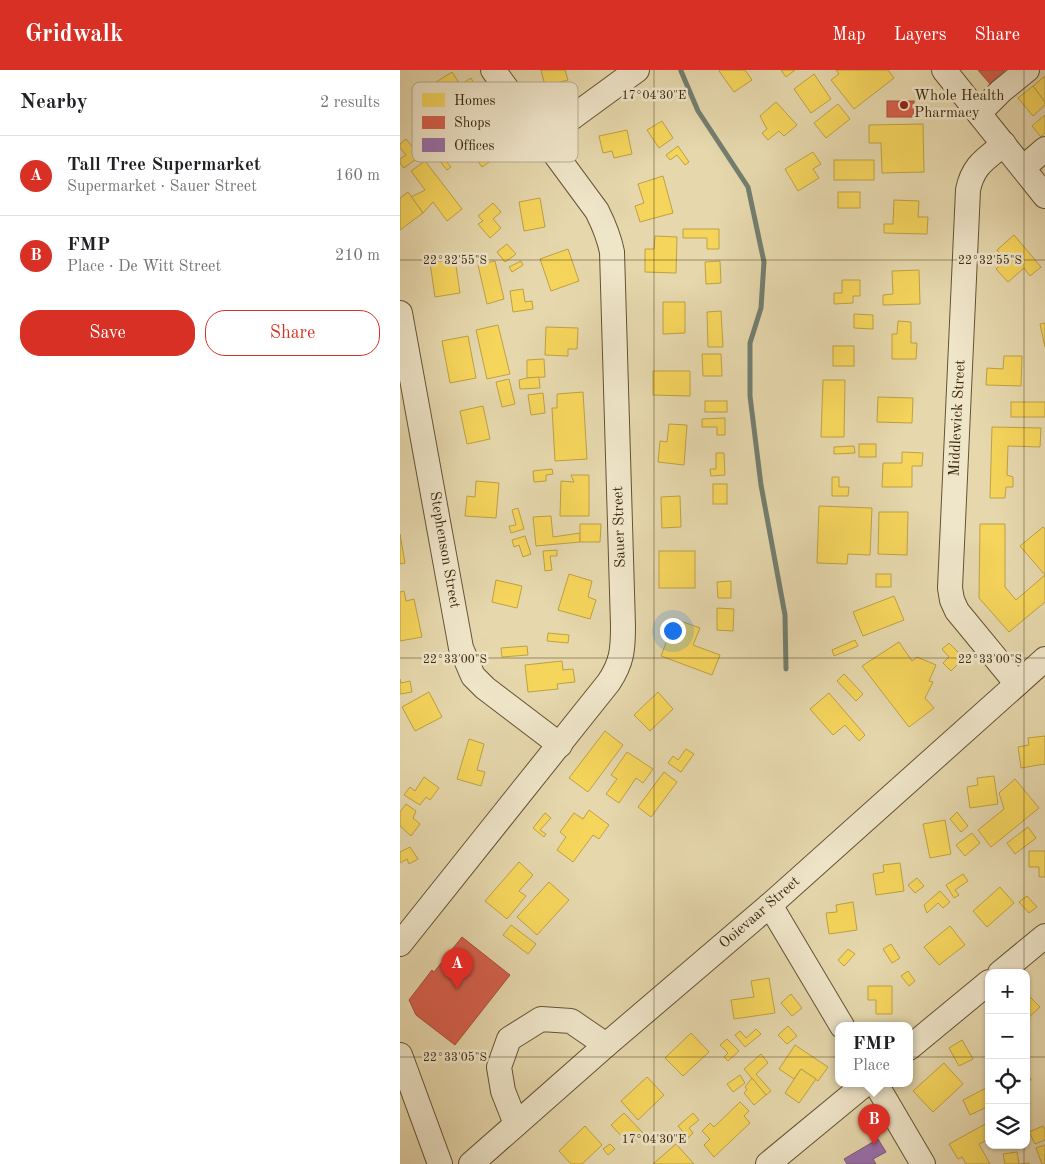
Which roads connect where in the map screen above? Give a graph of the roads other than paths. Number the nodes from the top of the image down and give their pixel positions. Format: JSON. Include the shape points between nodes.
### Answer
{"nodes":[{"id":1,"x":493,"y":70,"type":"edge"},
{"id":2,"x":636,"y":70,"type":"edge"},
{"id":3,"x":944,"y":70,"type":"edge"},
{"id":4,"x":1027,"y":70,"type":"edge"},
{"id":5,"x":502,"y":82,"type":"edge"},
{"id":6,"x":578,"y":113,"type":"edge"},
{"id":7,"x":979,"y":113,"type":"junction"},
{"id":8,"x":1004,"y":144,"type":"junction"},
{"id":9,"x":1045,"y":149,"type":"edge"},
{"id":10,"x":561,"y":162,"type":"edge"},
{"id":11,"x":1023,"y":168,"type":"junction"},
{"id":12,"x":1045,"y":196,"type":"edge"},
{"id":13,"x":400,"y":313,"type":"edge"},
{"id":14,"x":1045,"y":659,"type":"edge"},
{"id":15,"x":1017,"y":684,"type":"junction"},
{"id":16,"x":560,"y":745,"type":"junction"},
{"id":17,"x":770,"y":905,"type":"junction"},
{"id":18,"x":1045,"y":936,"type":"edge"},
{"id":19,"x":400,"y":944,"type":"edge"},
{"id":20,"x":1005,"y":969,"type":"edge"},
{"id":21,"x":985,"y":985,"type":"edge"},
{"id":22,"x":840,"y":1022,"type":"edge"},
{"id":23,"x":606,"y":1045,"type":"junction"},
{"id":24,"x":913,"y":1045,"type":"edge"},
{"id":25,"x":400,"y":1055,"type":"edge"},
{"id":26,"x":861,"y":1087,"type":"edge"},
{"id":27,"x":878,"y":1087,"type":"edge"},
{"id":28,"x":516,"y":1124,"type":"junction"},
{"id":29,"x":440,"y":1164,"type":"edge"},
{"id":30,"x":471,"y":1164,"type":"edge"},
{"id":31,"x":768,"y":1164,"type":"edge"},
{"id":32,"x":923,"y":1164,"type":"edge"}],
"edges":[{"from":1,"to":5,"type":"street","name":"Sauer Street"},
{"from":2,"to":6,"type":"street"},
{"from":3,"to":7,"type":"street"},
{"from":4,"to":7,"type":"street"},
{"from":7,"to":8,"type":"street"},
{"from":8,"to":11,"type":"street"},
{"from":8,"to":15,"type":"street","name":"Middlewick Street","via":[[976,167],[968,190],[950,588],[957,611]]},
{"from":9,"to":11,"type":"street"},
{"from":10,"to":16,"type":"street","name":"Sauer Street","via":[[597,211],[612,252],[623,643],[618,668],[610,682]]},
{"from":11,"to":12,"type":"street"},
{"from":13,"to":16,"type":"street","name":"Stephenson Street","via":[[467,663],[473,676],[485,688]]},
{"from":14,"to":15,"type":"street","name":"Ooievaar Street"},
{"from":15,"to":17,"type":"street","name":"Ooievaar Street"},
{"from":16,"to":19,"type":"street","name":"Sauer Street"},
{"from":17,"to":22,"type":"street"},
{"from":17,"to":23,"type":"street","name":"Ooievaar Street"},
{"from":18,"to":20,"type":"street"},
{"from":21,"to":24,"type":"street"},
{"from":23,"to":28,"type":"street","name":"Ooievaar Street"},
{"from":23,"to":28,"type":"street","via":[[570,1021],[541,1019],[509,1039],[499,1067],[503,1091]]},
{"from":25,"to":29,"type":"street"},
{"from":26,"to":31,"type":"street"},
{"from":27,"to":32,"type":"street"},
{"from":28,"to":30,"type":"street","name":"Ooievaar Street"}]}
